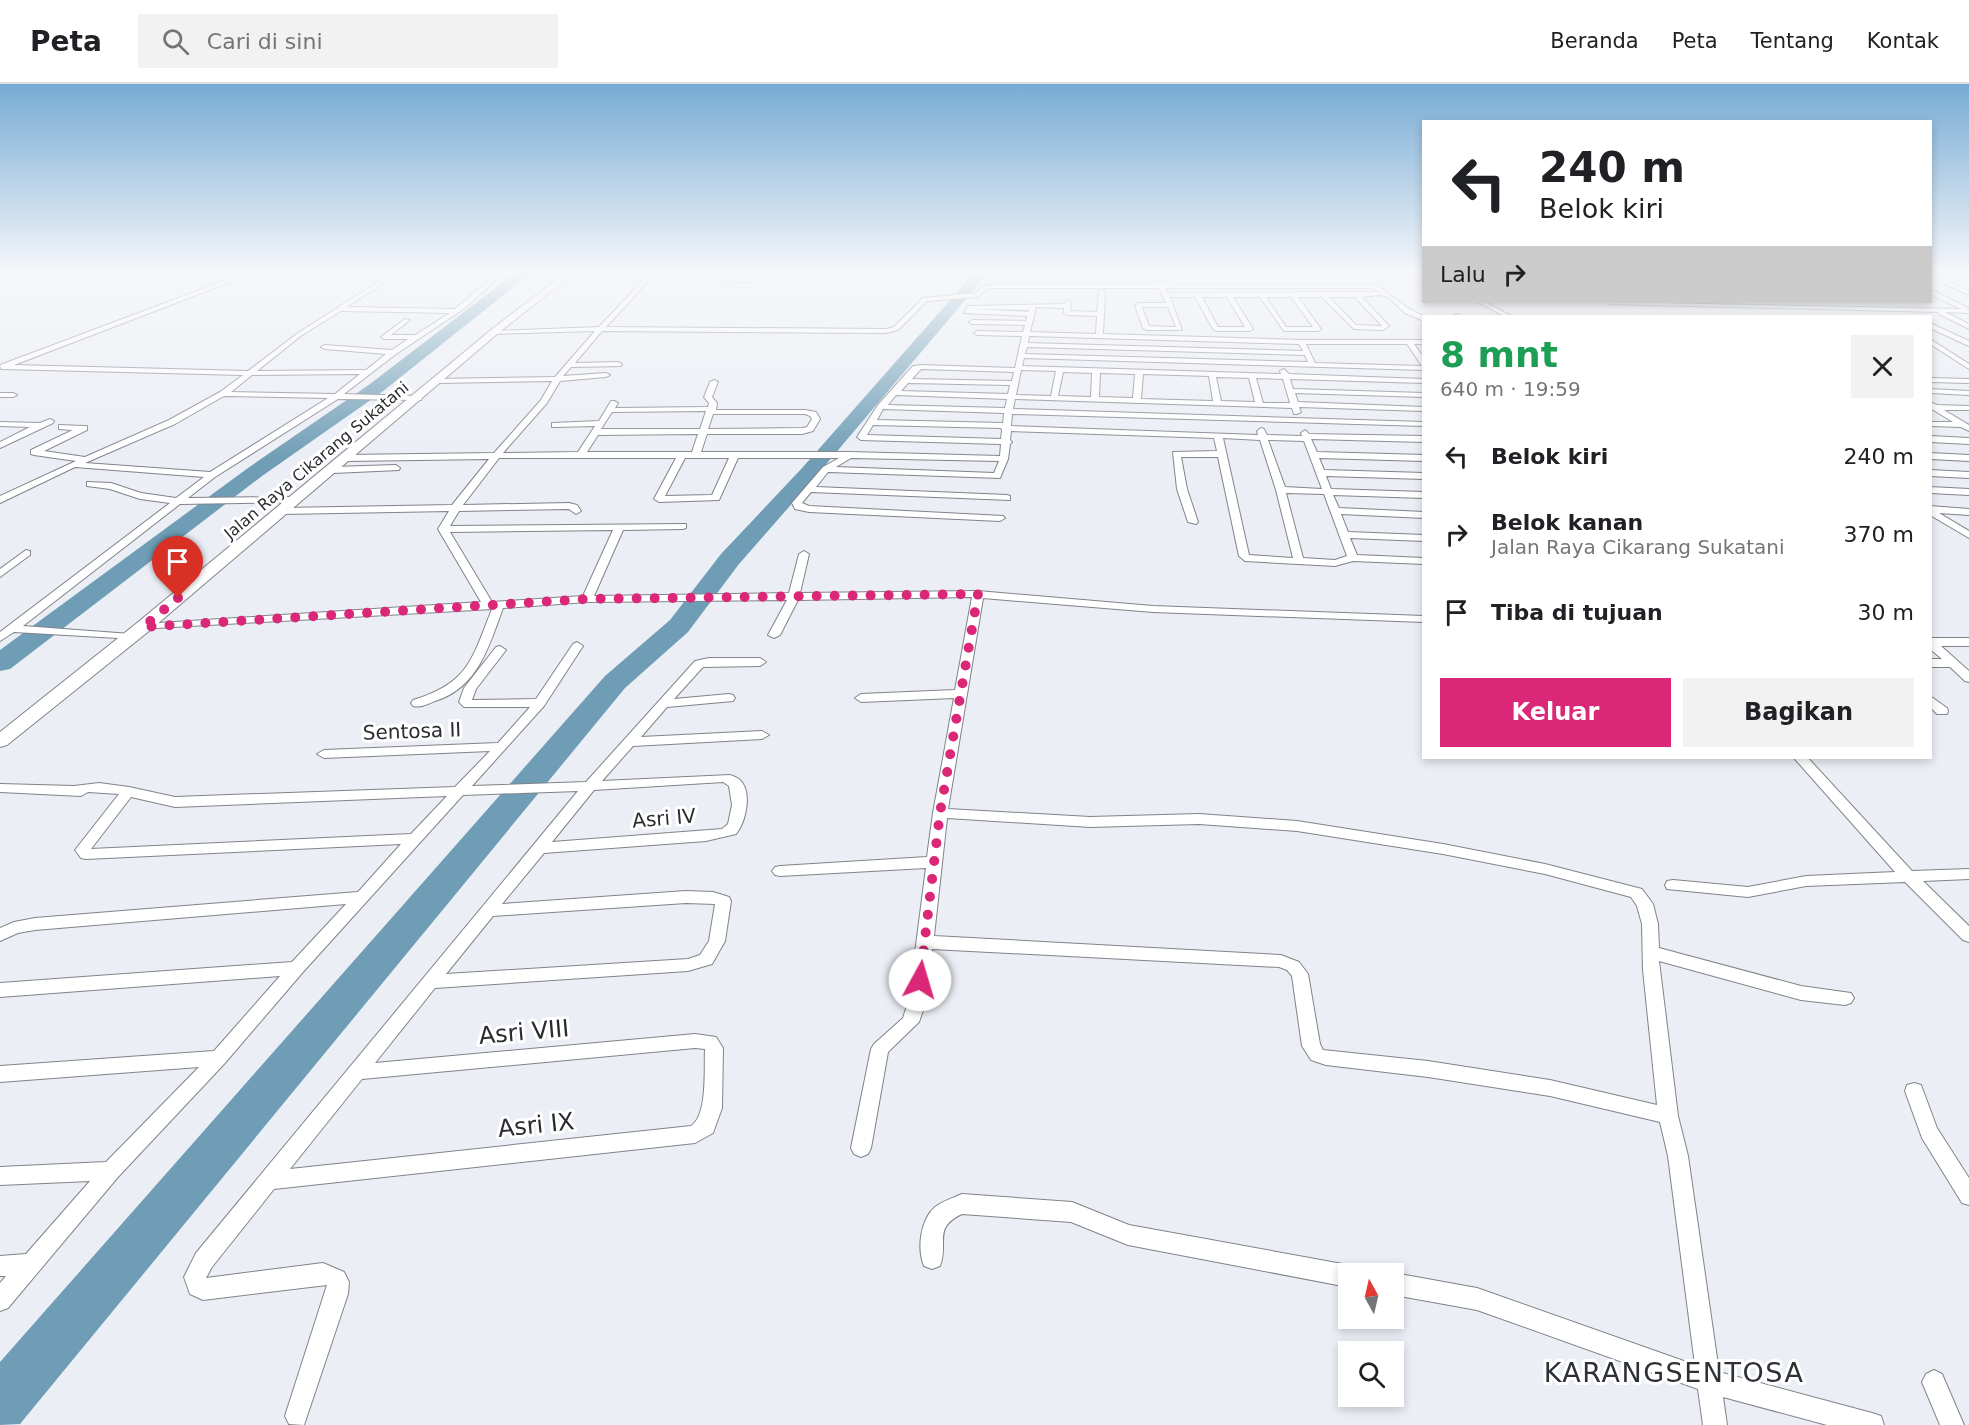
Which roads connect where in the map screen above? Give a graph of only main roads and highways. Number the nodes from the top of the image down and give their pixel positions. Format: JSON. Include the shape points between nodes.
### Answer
{"nodes":[{"id":1,"x":490,"y":336,"type":"edge"},
{"id":2,"x":0,"y":741,"type":"edge"}],
"edges":[{"from":1,"to":2,"type":"main road","name":"Jalan Raya Cikarang Sukatani","via":[[333,470]]}]}
